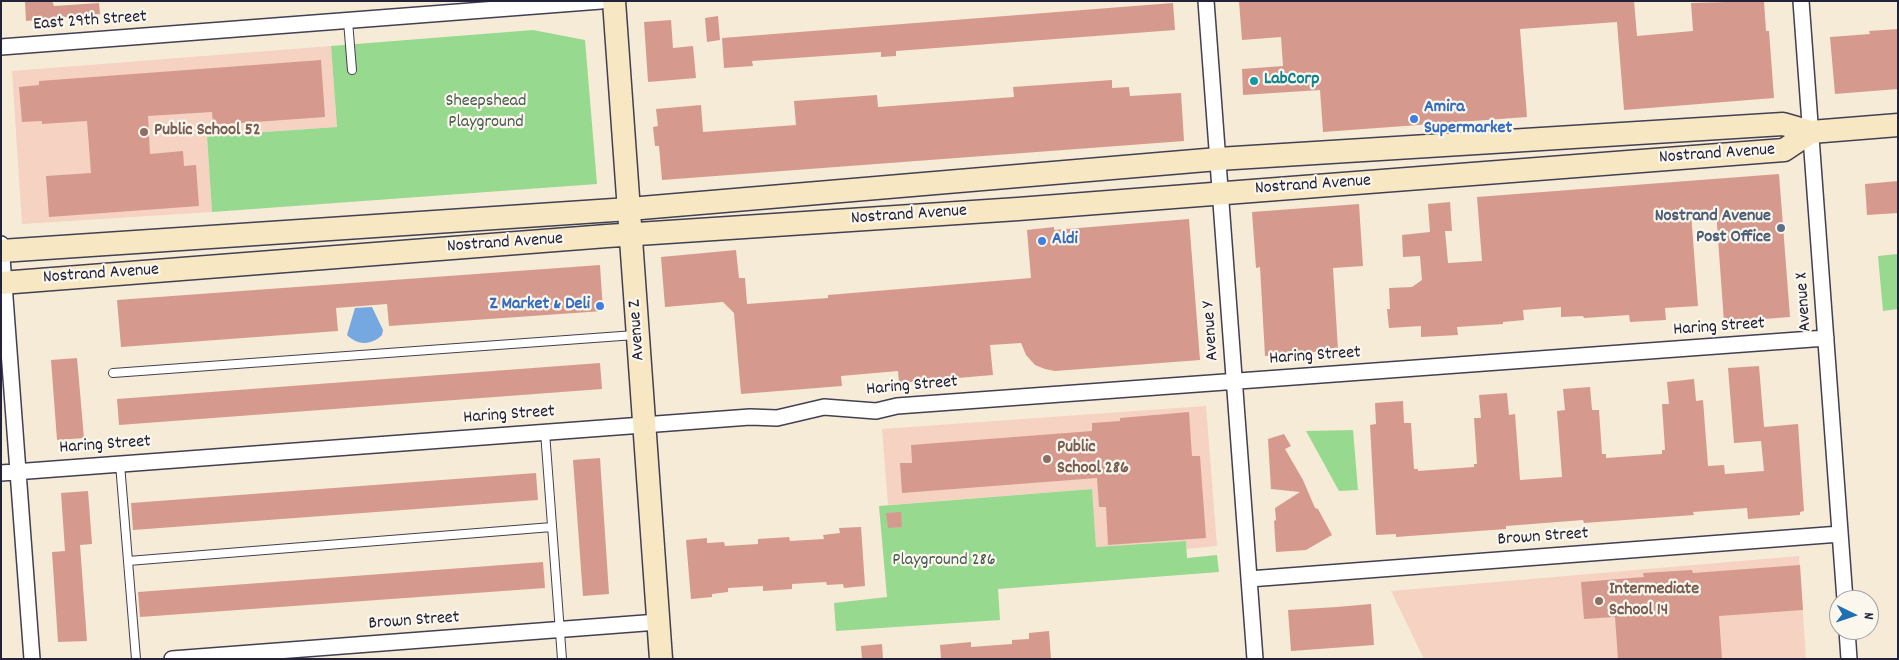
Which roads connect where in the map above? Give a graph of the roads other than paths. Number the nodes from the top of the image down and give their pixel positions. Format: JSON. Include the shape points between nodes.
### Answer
{"nodes":[{"id":1,"x":601,"y":1,"type":"edge"},
{"id":2,"x":614,"y":1,"type":"edge"},
{"id":3,"x":1206,"y":1,"type":"edge"},
{"id":4,"x":1801,"y":1,"type":"edge"},
{"id":5,"x":348,"y":21,"type":"junction"},
{"id":6,"x":1,"y":47,"type":"edge"},
{"id":7,"x":352,"y":70,"type":"dead end"},
{"id":8,"x":1898,"y":126,"type":"edge"},
{"id":9,"x":1811,"y":132,"type":"junction"},
{"id":10,"x":1218,"y":159,"type":"junction"},
{"id":11,"x":1220,"y":193,"type":"junction"},
{"id":12,"x":629,"y":209,"type":"junction"},
{"id":13,"x":631,"y":235,"type":"junction"},
{"id":14,"x":1,"y":244,"type":"edge"},
{"id":15,"x":2,"y":251,"type":"edge"},
{"id":16,"x":3,"y":283,"type":"edge"},
{"id":17,"x":638,"y":335,"type":"junction"},
{"id":18,"x":1826,"y":338,"type":"junction"},
{"id":19,"x":113,"y":373,"type":"dead end"},
{"id":20,"x":1234,"y":382,"type":"junction"},
{"id":21,"x":645,"y":425,"type":"junction"},
{"id":22,"x":545,"y":432,"type":"junction"},
{"id":23,"x":120,"y":464,"type":"junction"},
{"id":24,"x":18,"y":472,"type":"junction"},
{"id":25,"x":1,"y":473,"type":"edge"},
{"id":26,"x":552,"y":527,"type":"junction"},
{"id":27,"x":1840,"y":534,"type":"junction"},
{"id":28,"x":128,"y":561,"type":"junction"},
{"id":29,"x":1249,"y":579,"type":"junction"},
{"id":30,"x":1844,"y":590,"type":"edge"},
{"id":31,"x":658,"y":622,"type":"junction"},
{"id":32,"x":560,"y":630,"type":"junction"},
{"id":33,"x":1848,"y":640,"type":"edge"},
{"id":34,"x":32,"y":659,"type":"edge"},
{"id":35,"x":136,"y":659,"type":"edge"},
{"id":36,"x":172,"y":659,"type":"edge"},
{"id":37,"x":562,"y":659,"type":"edge"},
{"id":38,"x":661,"y":659,"type":"edge"},
{"id":39,"x":1255,"y":659,"type":"edge"},
{"id":40,"x":1849,"y":659,"type":"edge"}],
"edges":[{"from":1,"to":5,"type":"street","name":"East 29th Street"},
{"from":2,"to":12,"type":"main road","name":"Avenue Z"},
{"from":3,"to":10,"type":"street","name":"Avenue Y"},
{"from":4,"to":9,"type":"street","name":"Avenue X"},
{"from":5,"to":6,"type":"street","name":"East 29th Street"},
{"from":5,"to":7,"type":"lane"},
{"from":8,"to":9,"type":"main road","name":"Nostrand Avenue"},
{"from":9,"to":10,"type":"main road","name":"Nostrand Avenue","via":[[1783,124]]},
{"from":9,"to":11,"type":"main road","name":"Nostrand Avenue","via":[[1784,150]]},
{"from":9,"to":18,"type":"street","name":"Avenue X"},
{"from":10,"to":11,"type":"street","name":"Avenue Y"},
{"from":10,"to":12,"type":"main road","name":"Nostrand Avenue"},
{"from":11,"to":13,"type":"main road","name":"Nostrand Avenue"},
{"from":11,"to":20,"type":"street","name":"Avenue Y"},
{"from":12,"to":13,"type":"main road","name":"Avenue Z"},
{"from":12,"to":15,"type":"main road","name":"Nostrand Avenue"},
{"from":13,"to":16,"type":"main road","name":"Nostrand Avenue"},
{"from":13,"to":17,"type":"main road","name":"Avenue Z"},
{"from":14,"to":15,"type":"street"},
{"from":15,"to":16,"type":"street"},
{"from":16,"to":24,"type":"street"},
{"from":17,"to":19,"type":"lane"},
{"from":17,"to":21,"type":"main road","name":"Avenue Z"},
{"from":18,"to":20,"type":"street","name":"Haring Street"},
{"from":18,"to":27,"type":"street","name":"Avenue X"},
{"from":20,"to":21,"type":"street","name":"Haring Street","via":[[897,406],[876,411],[824,407],[777,418]]},
{"from":20,"to":29,"type":"street","name":"Avenue Y"},
{"from":21,"to":22,"type":"street","name":"Haring Street"},
{"from":21,"to":31,"type":"main road","name":"Avenue Z"},
{"from":22,"to":23,"type":"street","name":"Haring Street"},
{"from":22,"to":26,"type":"lane"},
{"from":23,"to":24,"type":"street","name":"Haring Street"},
{"from":23,"to":28,"type":"lane"},
{"from":24,"to":25,"type":"street","name":"Haring Street"},
{"from":24,"to":34,"type":"street"},
{"from":26,"to":28,"type":"lane"},
{"from":26,"to":32,"type":"lane"},
{"from":27,"to":29,"type":"street","name":"Brown Street"},
{"from":27,"to":30,"type":"street","name":"Avenue X"},
{"from":28,"to":35,"type":"lane"},
{"from":29,"to":39,"type":"street","name":"Avenue Y"},
{"from":31,"to":32,"type":"street","name":"Brown Street"},
{"from":31,"to":38,"type":"main road","name":"Avenue Z"},
{"from":32,"to":36,"type":"street","name":"Brown Street"},
{"from":32,"to":37,"type":"lane"},
{"from":33,"to":40,"type":"street"}]}
